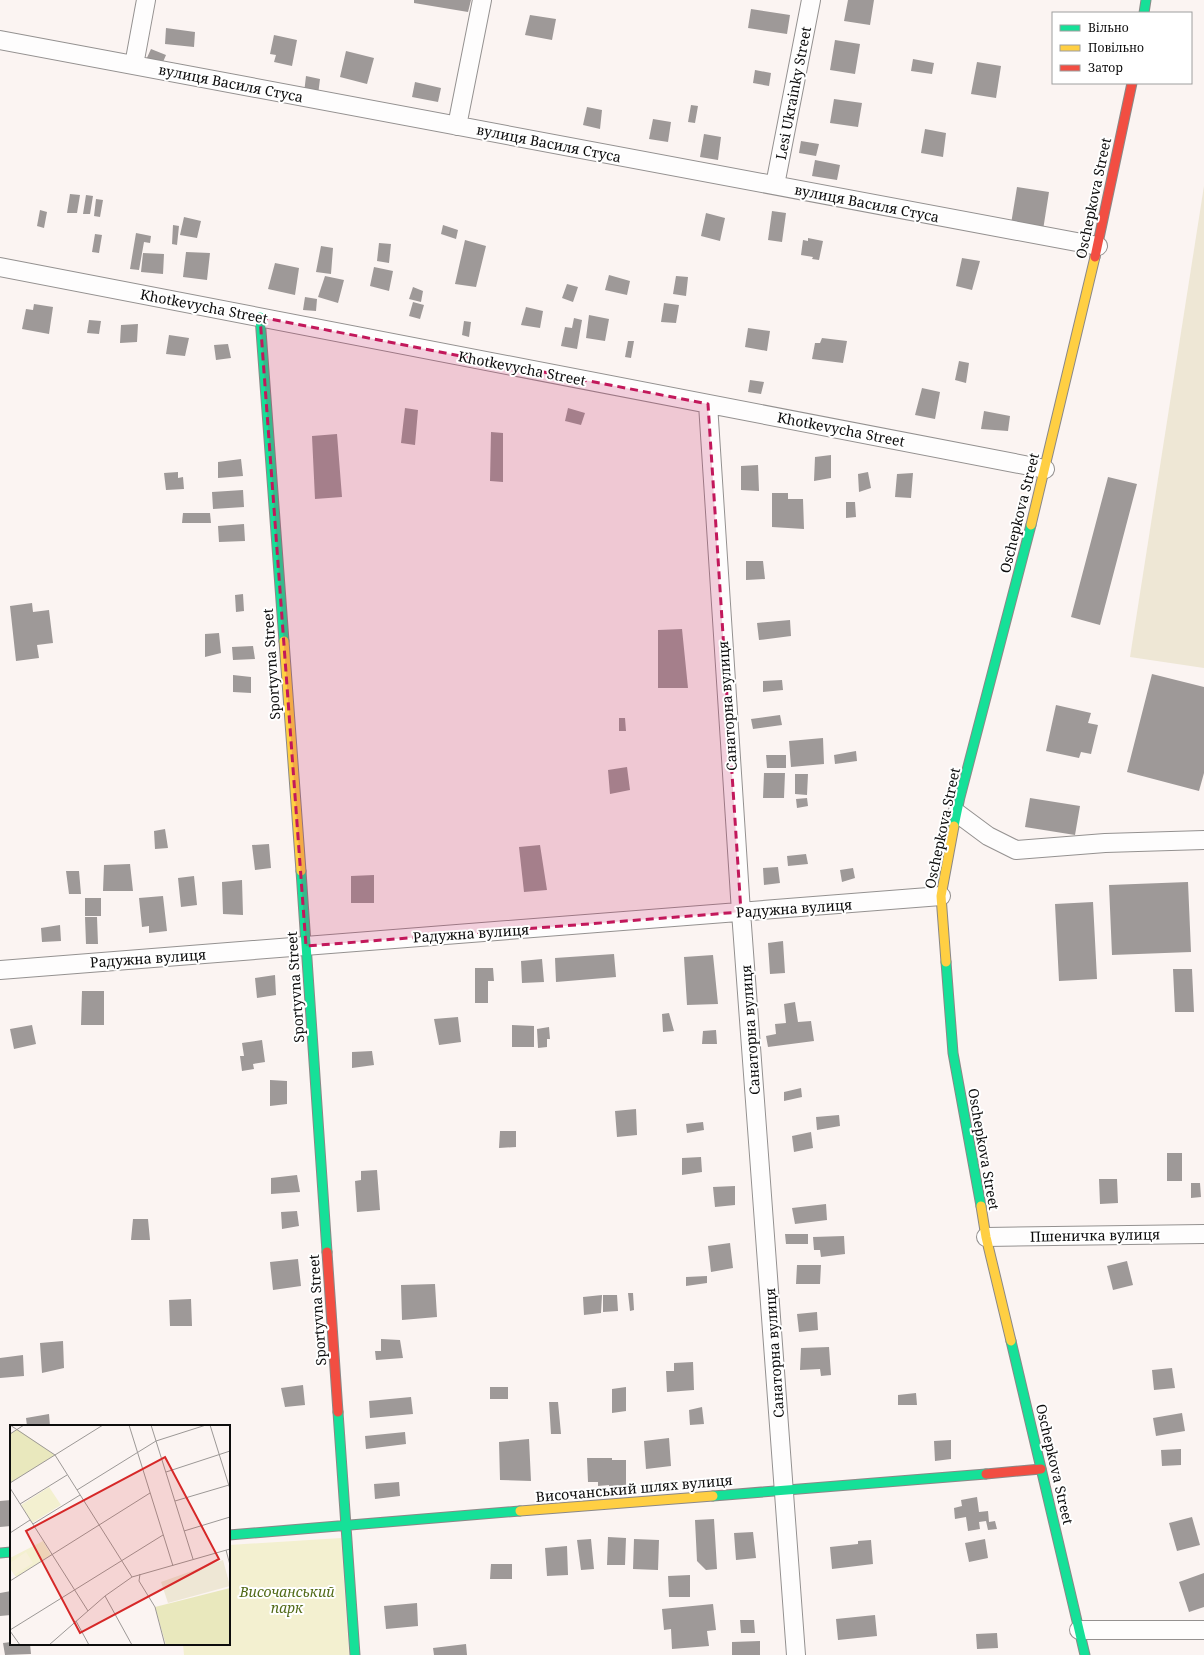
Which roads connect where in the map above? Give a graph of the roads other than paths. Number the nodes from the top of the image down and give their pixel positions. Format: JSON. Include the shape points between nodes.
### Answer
{"nodes":[{"id":1,"x":146,"y":0,"type":"edge"},
{"id":2,"x":482,"y":0,"type":"edge"},
{"id":3,"x":811,"y":0,"type":"edge"},
{"id":4,"x":1146,"y":0,"type":"edge"},
{"id":5,"x":1144,"y":12,"type":"edge"},
{"id":6,"x":0,"y":40,"type":"edge"},
{"id":7,"x":134,"y":65,"type":"junction"},
{"id":8,"x":1132,"y":84,"type":"edge"},
{"id":9,"x":457,"y":126,"type":"junction"},
{"id":10,"x":775,"y":185,"type":"junction"},
{"id":11,"x":1098,"y":246,"type":"junction"},
{"id":12,"x":0,"y":267,"type":"edge"},
{"id":13,"x":260,"y":317,"type":"junction"},
{"id":14,"x":708,"y":404,"type":"junction"},
{"id":15,"x":1045,"y":469,"type":"junction"},
{"id":16,"x":957,"y":813,"type":"junction"},
{"id":17,"x":1204,"y":840,"type":"edge"},
{"id":18,"x":941,"y":896,"type":"junction"},
{"id":19,"x":740,"y":912,"type":"junction"},
{"id":20,"x":306,"y":946,"type":"junction"},
{"id":21,"x":0,"y":970,"type":"edge"},
{"id":22,"x":1204,"y":1234,"type":"edge"},
{"id":23,"x":986,"y":1236,"type":"junction"},
{"id":24,"x":1041,"y":1469,"type":"junction"},
{"id":25,"x":785,"y":1490,"type":"junction"},
{"id":26,"x":346,"y":1525,"type":"junction"},
{"id":27,"x":230,"y":1535,"type":"edge"},
{"id":28,"x":10,"y":1552,"type":"edge"},
{"id":29,"x":0,"y":1553,"type":"edge"},
{"id":30,"x":1079,"y":1630,"type":"junction"},
{"id":31,"x":1204,"y":1630,"type":"edge"},
{"id":32,"x":355,"y":1655,"type":"edge"},
{"id":33,"x":796,"y":1655,"type":"edge"},
{"id":34,"x":1085,"y":1655,"type":"edge"}],
"edges":[{"from":1,"to":7,"type":"street"},
{"from":2,"to":9,"type":"street"},
{"from":3,"to":10,"type":"street","name":"Lesi Ukrainky Street"},
{"from":4,"to":5,"type":"main road"},
{"from":6,"to":7,"type":"street","name":"вулиця Василя Стуса"},
{"from":7,"to":9,"type":"street","name":"вулиця Василя Стуса"},
{"from":8,"to":11,"type":"main road","name":"Oschepkova Street"},
{"from":9,"to":10,"type":"street","name":"вулиця Василя Стуса"},
{"from":10,"to":11,"type":"street","name":"вулиця Василя Стуса"},
{"from":11,"to":15,"type":"main road","name":"Oschepkova Street"},
{"from":12,"to":13,"type":"street","name":"Khotkevycha Street"},
{"from":13,"to":14,"type":"street","name":"Khotkevycha Street"},
{"from":13,"to":20,"type":"main road","name":"Sportyvna Street"},
{"from":14,"to":15,"type":"street","name":"Khotkevycha Street"},
{"from":14,"to":19,"type":"street","name":"Санаторна вулиця"},
{"from":15,"to":16,"type":"main road","name":"Oschepkova Street"},
{"from":16,"to":17,"type":"street","via":[[988,836],[1016,850],[1105,843]]},
{"from":16,"to":18,"type":"main road","name":"Oschepkova Street"},
{"from":18,"to":19,"type":"street","name":"Радужна вулиця"},
{"from":18,"to":23,"type":"main road","name":"Oschepkova Street","via":[[953,1053]]},
{"from":19,"to":20,"type":"street","name":"Радужна вулиця"},
{"from":19,"to":25,"type":"street","name":"Санаторна вулиця"},
{"from":20,"to":21,"type":"street","name":"Радужна вулиця"},
{"from":20,"to":26,"type":"main road","name":"Sportyvna Street"},
{"from":22,"to":23,"type":"street","name":"Пшеничка вулиця"},
{"from":23,"to":24,"type":"main road","name":"Oschepkova Street"},
{"from":24,"to":25,"type":"main road","name":"Височанський шлях вулиця"},
{"from":24,"to":30,"type":"main road","name":"Oschepkova Street"},
{"from":25,"to":26,"type":"main road","name":"Височанський шлях вулиця"},
{"from":25,"to":33,"type":"street","name":"Санаторна вулиця"},
{"from":26,"to":27,"type":"main road","name":"Височанський шлях вулиця"},
{"from":26,"to":32,"type":"main road","name":"Sportyvna Street"},
{"from":28,"to":29,"type":"main road"},
{"from":30,"to":31,"type":"street"},
{"from":30,"to":34,"type":"main road","name":"Oschepkova Street"}]}
